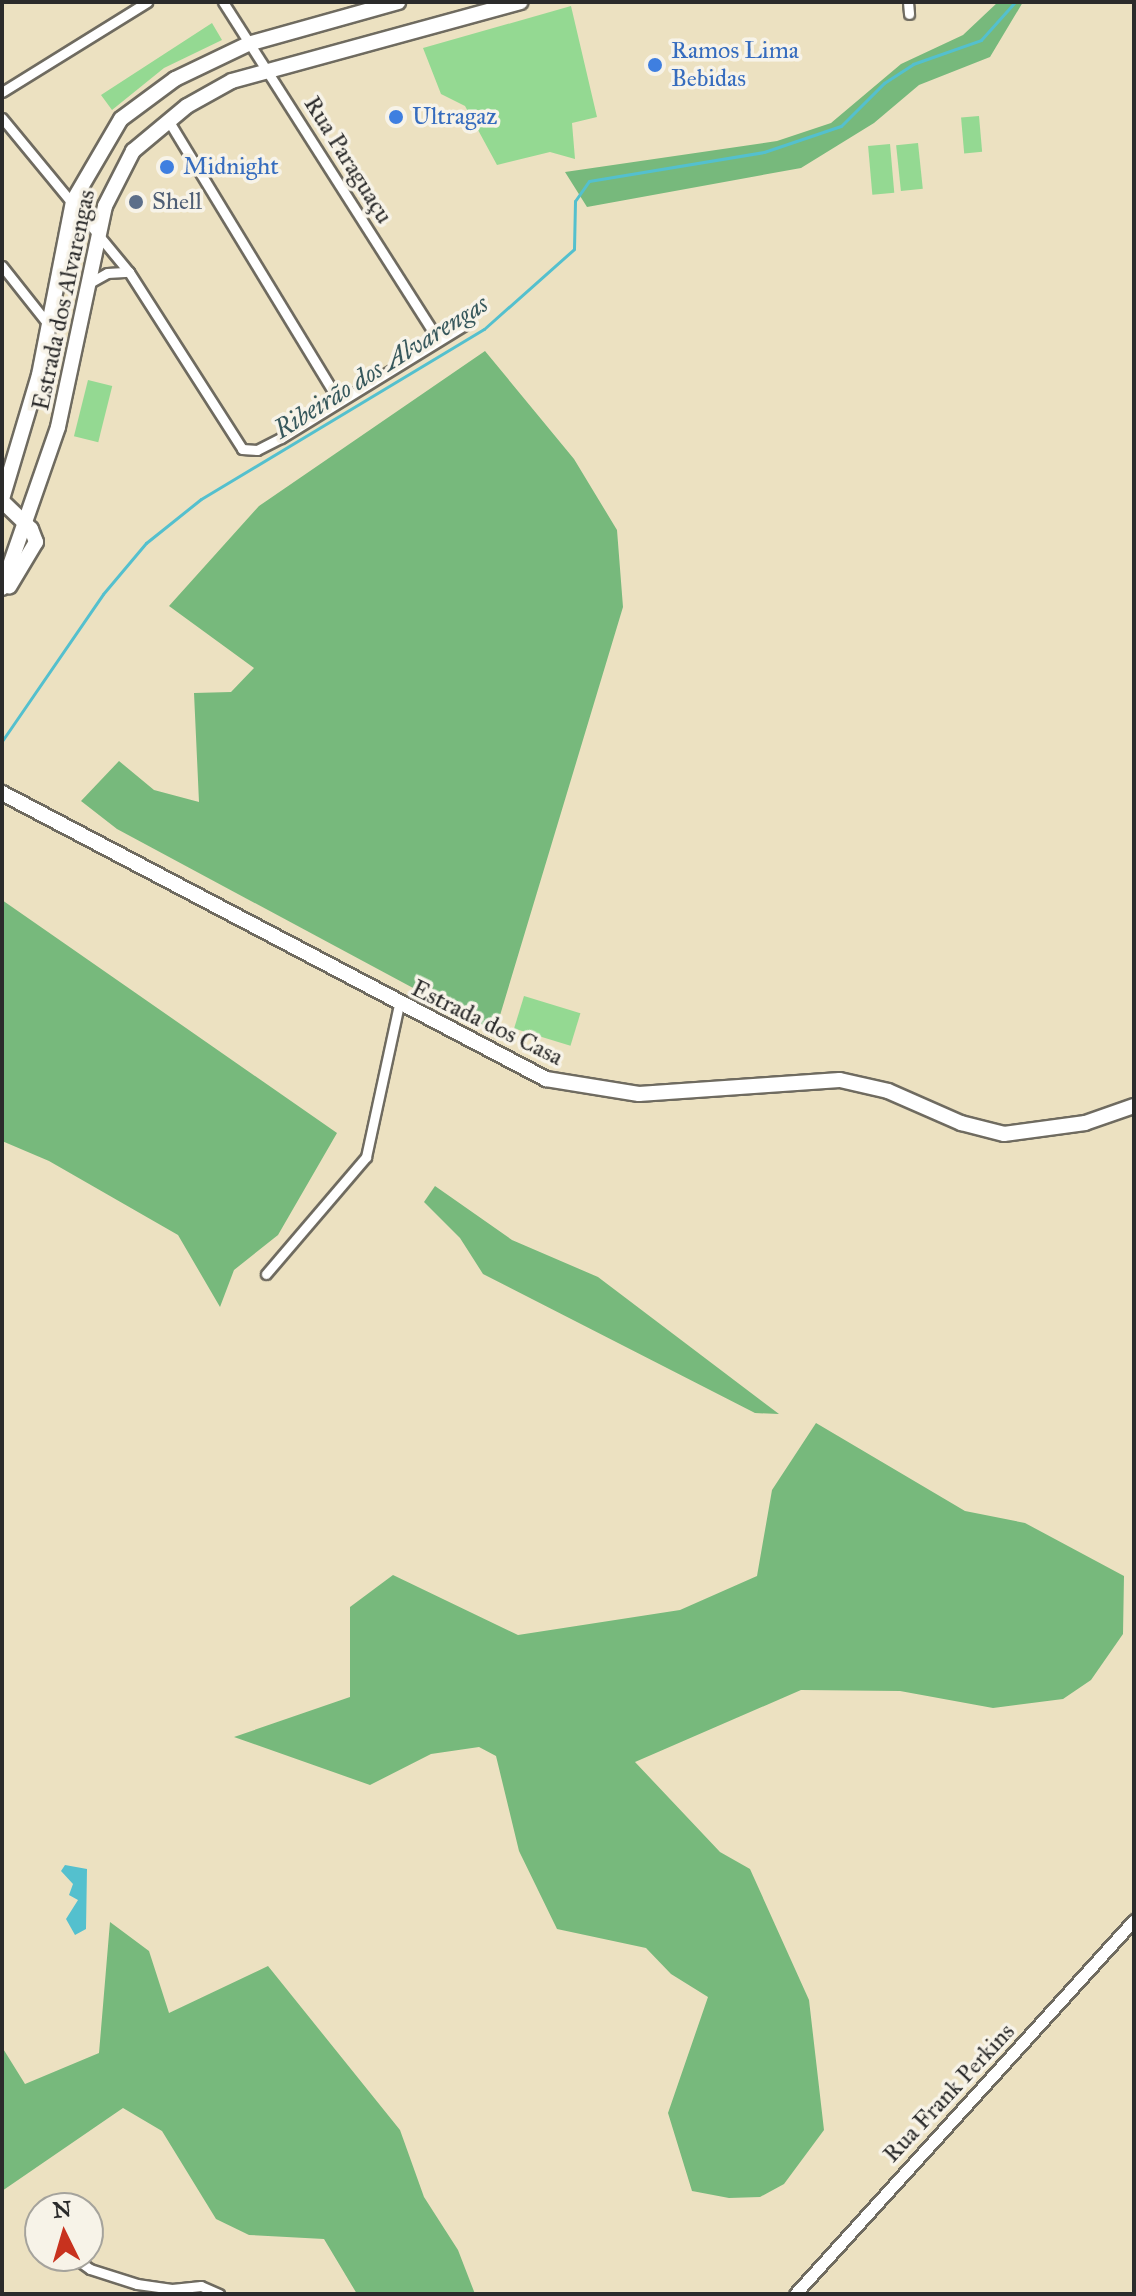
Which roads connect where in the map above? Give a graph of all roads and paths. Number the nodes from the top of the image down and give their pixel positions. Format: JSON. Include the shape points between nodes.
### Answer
{"nodes":[{"id":1,"x":147,"y":2,"type":"edge"},
{"id":2,"x":223,"y":2,"type":"edge"},
{"id":3,"x":398,"y":2,"type":"edge"},
{"id":4,"x":520,"y":2,"type":"edge"},
{"id":5,"x":908,"y":2,"type":"edge"},
{"id":6,"x":909,"y":14,"type":"dead end"},
{"id":7,"x":248,"y":44,"type":"junction"},
{"id":8,"x":268,"y":69,"type":"junction"},
{"id":9,"x":2,"y":92,"type":"edge"},
{"id":10,"x":2,"y":118,"type":"edge"},
{"id":11,"x":168,"y":120,"type":"junction"},
{"id":12,"x":73,"y":201,"type":"junction"},
{"id":13,"x":99,"y":233,"type":"junction"},
{"id":14,"x":2,"y":266,"type":"edge"},
{"id":15,"x":129,"y":272,"type":"junction"},
{"id":16,"x":91,"y":282,"type":"junction"},
{"id":17,"x":48,"y":324,"type":"junction"},
{"id":18,"x":466,"y":324,"type":"dead end"},
{"id":19,"x":438,"y":340,"type":"junction"},
{"id":20,"x":339,"y":401,"type":"junction"},
{"id":21,"x":2,"y":500,"type":"edge"},
{"id":22,"x":26,"y":523,"type":"junction"},
{"id":23,"x":2,"y":588,"type":"edge"},
{"id":24,"x":2,"y":597,"type":"edge"},
{"id":25,"x":2,"y":793,"type":"edge"},
{"id":26,"x":399,"y":1005,"type":"junction"},
{"id":27,"x":1134,"y":1106,"type":"edge"},
{"id":28,"x":266,"y":1274,"type":"dead end"},
{"id":29,"x":1134,"y":1920,"type":"edge"},
{"id":30,"x":99,"y":2272,"type":"edge"},
{"id":31,"x":219,"y":2294,"type":"edge"},
{"id":32,"x":795,"y":2294,"type":"edge"}],
"edges":[{"from":1,"to":9,"type":"street"},
{"from":2,"to":7,"type":"street","name":"Rua Paraguaçu"},
{"from":3,"to":7,"type":"main road","name":"Estrada dos Alvarengas"},
{"from":4,"to":8,"type":"main road","name":"Estrada dos Alvarengas"},
{"from":5,"to":6,"type":"street"},
{"from":7,"to":8,"type":"street","name":"Rua Paraguaçu"},
{"from":7,"to":12,"type":"main road","name":"Estrada dos Alvarengas","via":[[175,79],[121,119]]},
{"from":8,"to":11,"type":"main road","name":"Estrada dos Alvarengas","via":[[232,81]]},
{"from":8,"to":19,"type":"street","name":"Rua Paraguaçu"},
{"from":10,"to":12,"type":"street"},
{"from":11,"to":13,"type":"main road","name":"Estrada dos Alvarengas","via":[[123,164]]},
{"from":11,"to":20,"type":"street"},
{"from":12,"to":13,"type":"street"},
{"from":12,"to":17,"type":"main road","name":"Estrada dos Alvarengas"},
{"from":13,"to":15,"type":"street"},
{"from":13,"to":16,"type":"main road","name":"Estrada dos Alvarengas"},
{"from":14,"to":17,"type":"street"},
{"from":15,"to":16,"type":"street","via":[[107,273]]},
{"from":15,"to":20,"type":"street","via":[[242,449],[266,446]]},
{"from":16,"to":22,"type":"main road","name":"Estrada dos Alvarengas","via":[[58,427]]},
{"from":17,"to":21,"type":"main road","name":"Estrada dos Alvarengas","via":[[32,404]]},
{"from":18,"to":19,"type":"street"},
{"from":19,"to":20,"type":"street"},
{"from":21,"to":22,"type":"main road"},
{"from":22,"to":23,"type":"main road","name":"Estrada dos Alvarengas"},
{"from":22,"to":24,"type":"main road","via":[[35,546]]},
{"from":25,"to":26,"type":"main road","name":"Estrada dos Casa"},
{"from":26,"to":27,"type":"main road","name":"Estrada dos Casa","via":[[546,1079],[587,1089],[674,1093],[840,1080],[912,1099],[961,1123],[1004,1134],[1085,1123]]},
{"from":26,"to":28,"type":"street","via":[[366,1157]]},
{"from":29,"to":32,"type":"street","name":"Rua Frank Perkins"},
{"from":30,"to":31,"type":"street","via":[[137,2284],[201,2286]]}]}
